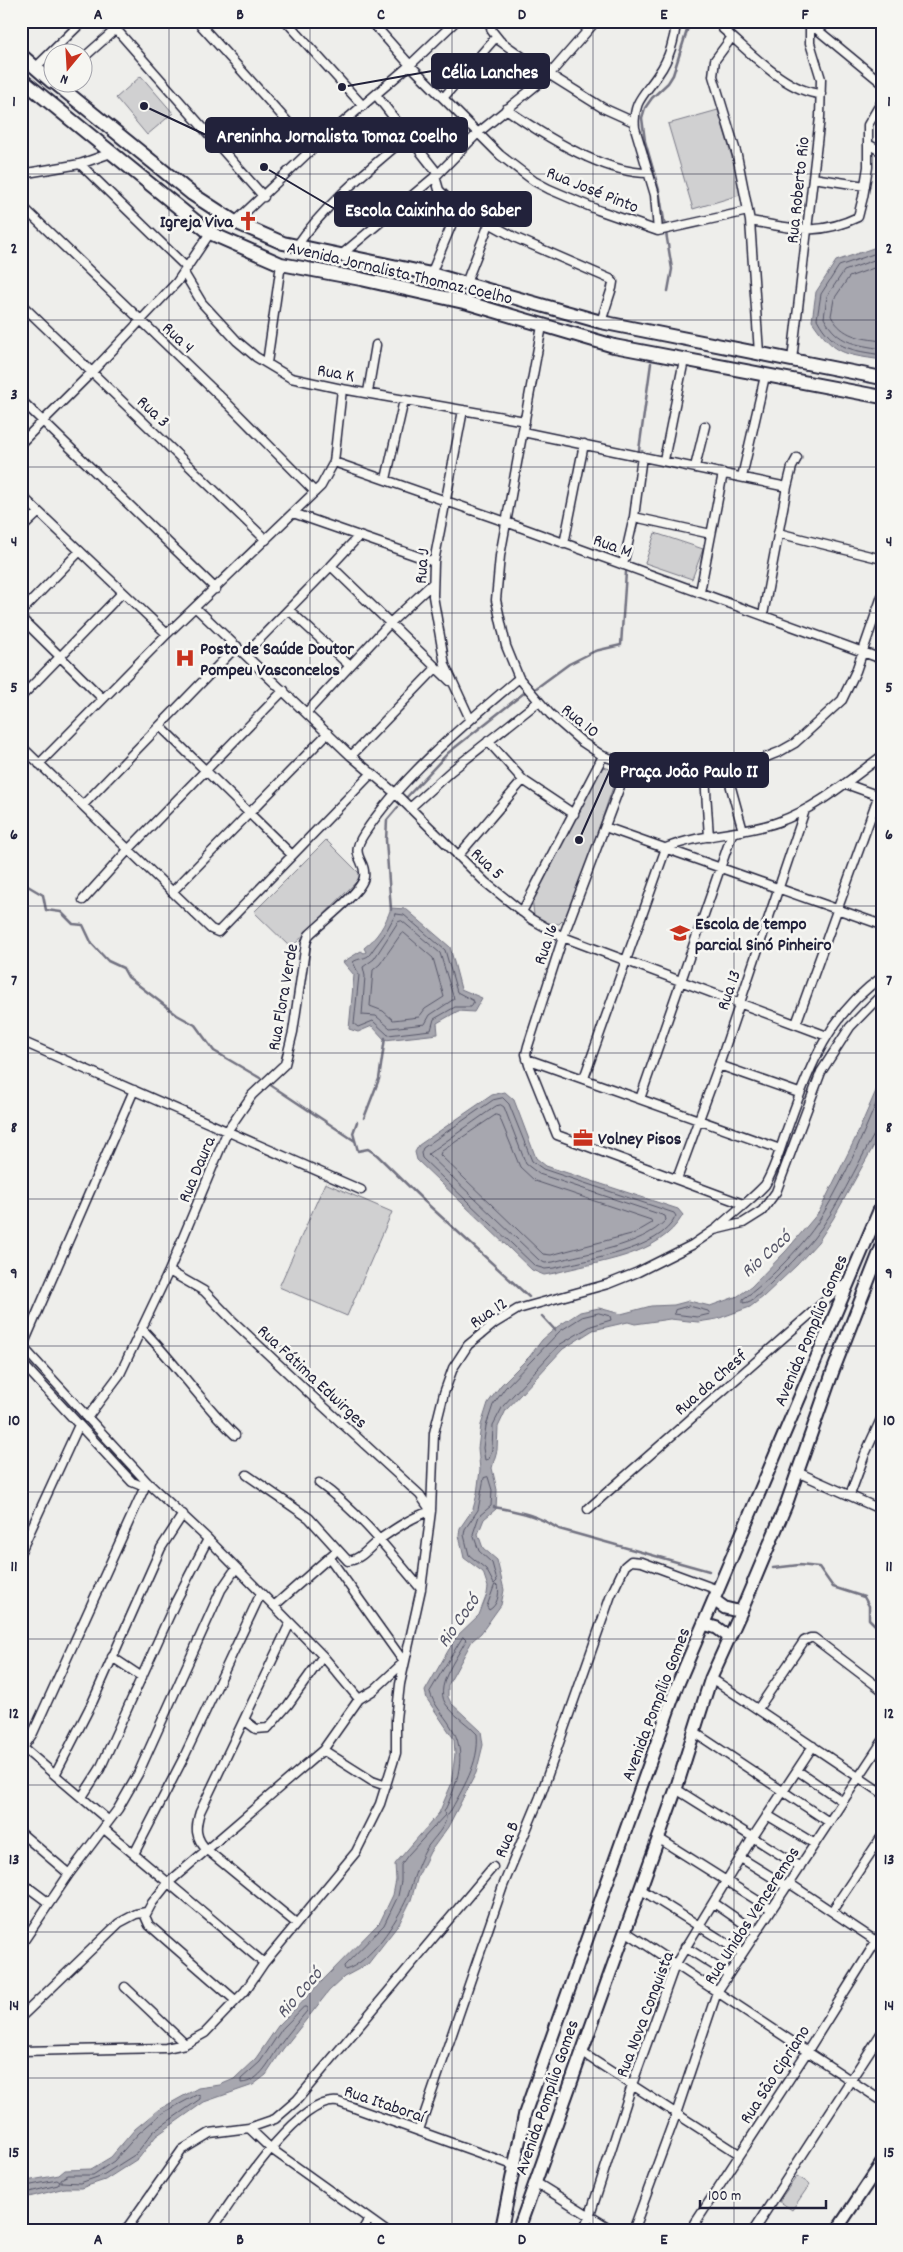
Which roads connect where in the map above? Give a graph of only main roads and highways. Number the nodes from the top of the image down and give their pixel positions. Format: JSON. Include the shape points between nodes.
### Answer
{"nodes":[{"id":1,"x":21,"y":55,"type":"edge"},
{"id":2,"x":42,"y":73,"type":"edge"},
{"id":3,"x":21,"y":79,"type":"edge"},
{"id":4,"x":66,"y":92,"type":"edge"},
{"id":5,"x":425,"y":272,"type":"junction"},
{"id":6,"x":446,"y":278,"type":"junction"},
{"id":7,"x":414,"y":291,"type":"junction"},
{"id":8,"x":440,"y":297,"type":"junction"},
{"id":9,"x":848,"y":371,"type":"junction"},
{"id":10,"x":877,"y":377,"type":"edge"},
{"id":11,"x":845,"y":391,"type":"junction"},
{"id":12,"x":869,"y":395,"type":"junction"},
{"id":13,"x":882,"y":397,"type":"edge"},
{"id":14,"x":882,"y":1204,"type":"edge"},
{"id":15,"x":882,"y":1246,"type":"edge"},
{"id":16,"x":716,"y":1595,"type":"junction"},
{"id":17,"x":741,"y":1612,"type":"junction"},
{"id":18,"x":704,"y":1624,"type":"junction"},
{"id":19,"x":729,"y":1637,"type":"junction"},
{"id":20,"x":501,"y":2231,"type":"edge"},
{"id":21,"x":518,"y":2231,"type":"edge"}],
"edges":[{"from":1,"to":2,"type":"main road","name":"Avenida Jornalista Thomaz Coelho"},
{"from":3,"to":7,"type":"main road","name":"Avenida Jornalista Thomaz Coelho","via":[[210,233],[281,264]]},
{"from":4,"to":5,"type":"main road","name":"Avenida Jornalista Thomaz Coelho","via":[[192,194],[235,222],[296,246]]},
{"from":5,"to":6,"type":"main road","name":"Avenida Jornalista Thomaz Coelho"},
{"from":5,"to":7,"type":"main road"},
{"from":6,"to":8,"type":"main road"},
{"from":6,"to":9,"type":"main road","name":"Avenida Jornalista Thomaz Coelho","via":[[601,322]]},
{"from":7,"to":8,"type":"main road","name":"Avenida Jornalista Thomaz Coelho"},
{"from":8,"to":11,"type":"main road","name":"Avenida Jornalista Thomaz Coelho","via":[[493,309],[607,345]]},
{"from":9,"to":10,"type":"main road","name":"Avenida Jornalista Thomaz Coelho"},
{"from":9,"to":11,"type":"main road"},
{"from":10,"to":12,"type":"main road"},
{"from":11,"to":12,"type":"main road","name":"Avenida Jornalista Thomaz Coelho"},
{"from":12,"to":13,"type":"main road","name":"Avenida Jornalista Thomaz Coelho"},
{"from":14,"to":16,"type":"main road","name":"Avenida Pompílio Gomes"},
{"from":15,"to":17,"type":"main road","name":"Avenida Pompílio Gomes","via":[[833,1371],[786,1505]]},
{"from":16,"to":17,"type":"main road","via":[[725,1608]]},
{"from":16,"to":18,"type":"main road","name":"Avenida Pompílio Gomes"},
{"from":17,"to":19,"type":"main road","name":"Avenida Pompílio Gomes"},
{"from":18,"to":19,"type":"main road"},
{"from":18,"to":20,"type":"main road","name":"Avenida Pompílio Gomes","via":[[677,1686],[531,2095]]},
{"from":19,"to":21,"type":"main road","name":"Avenida Pompílio Gomes","via":[[711,1678],[676,1789]]}]}
